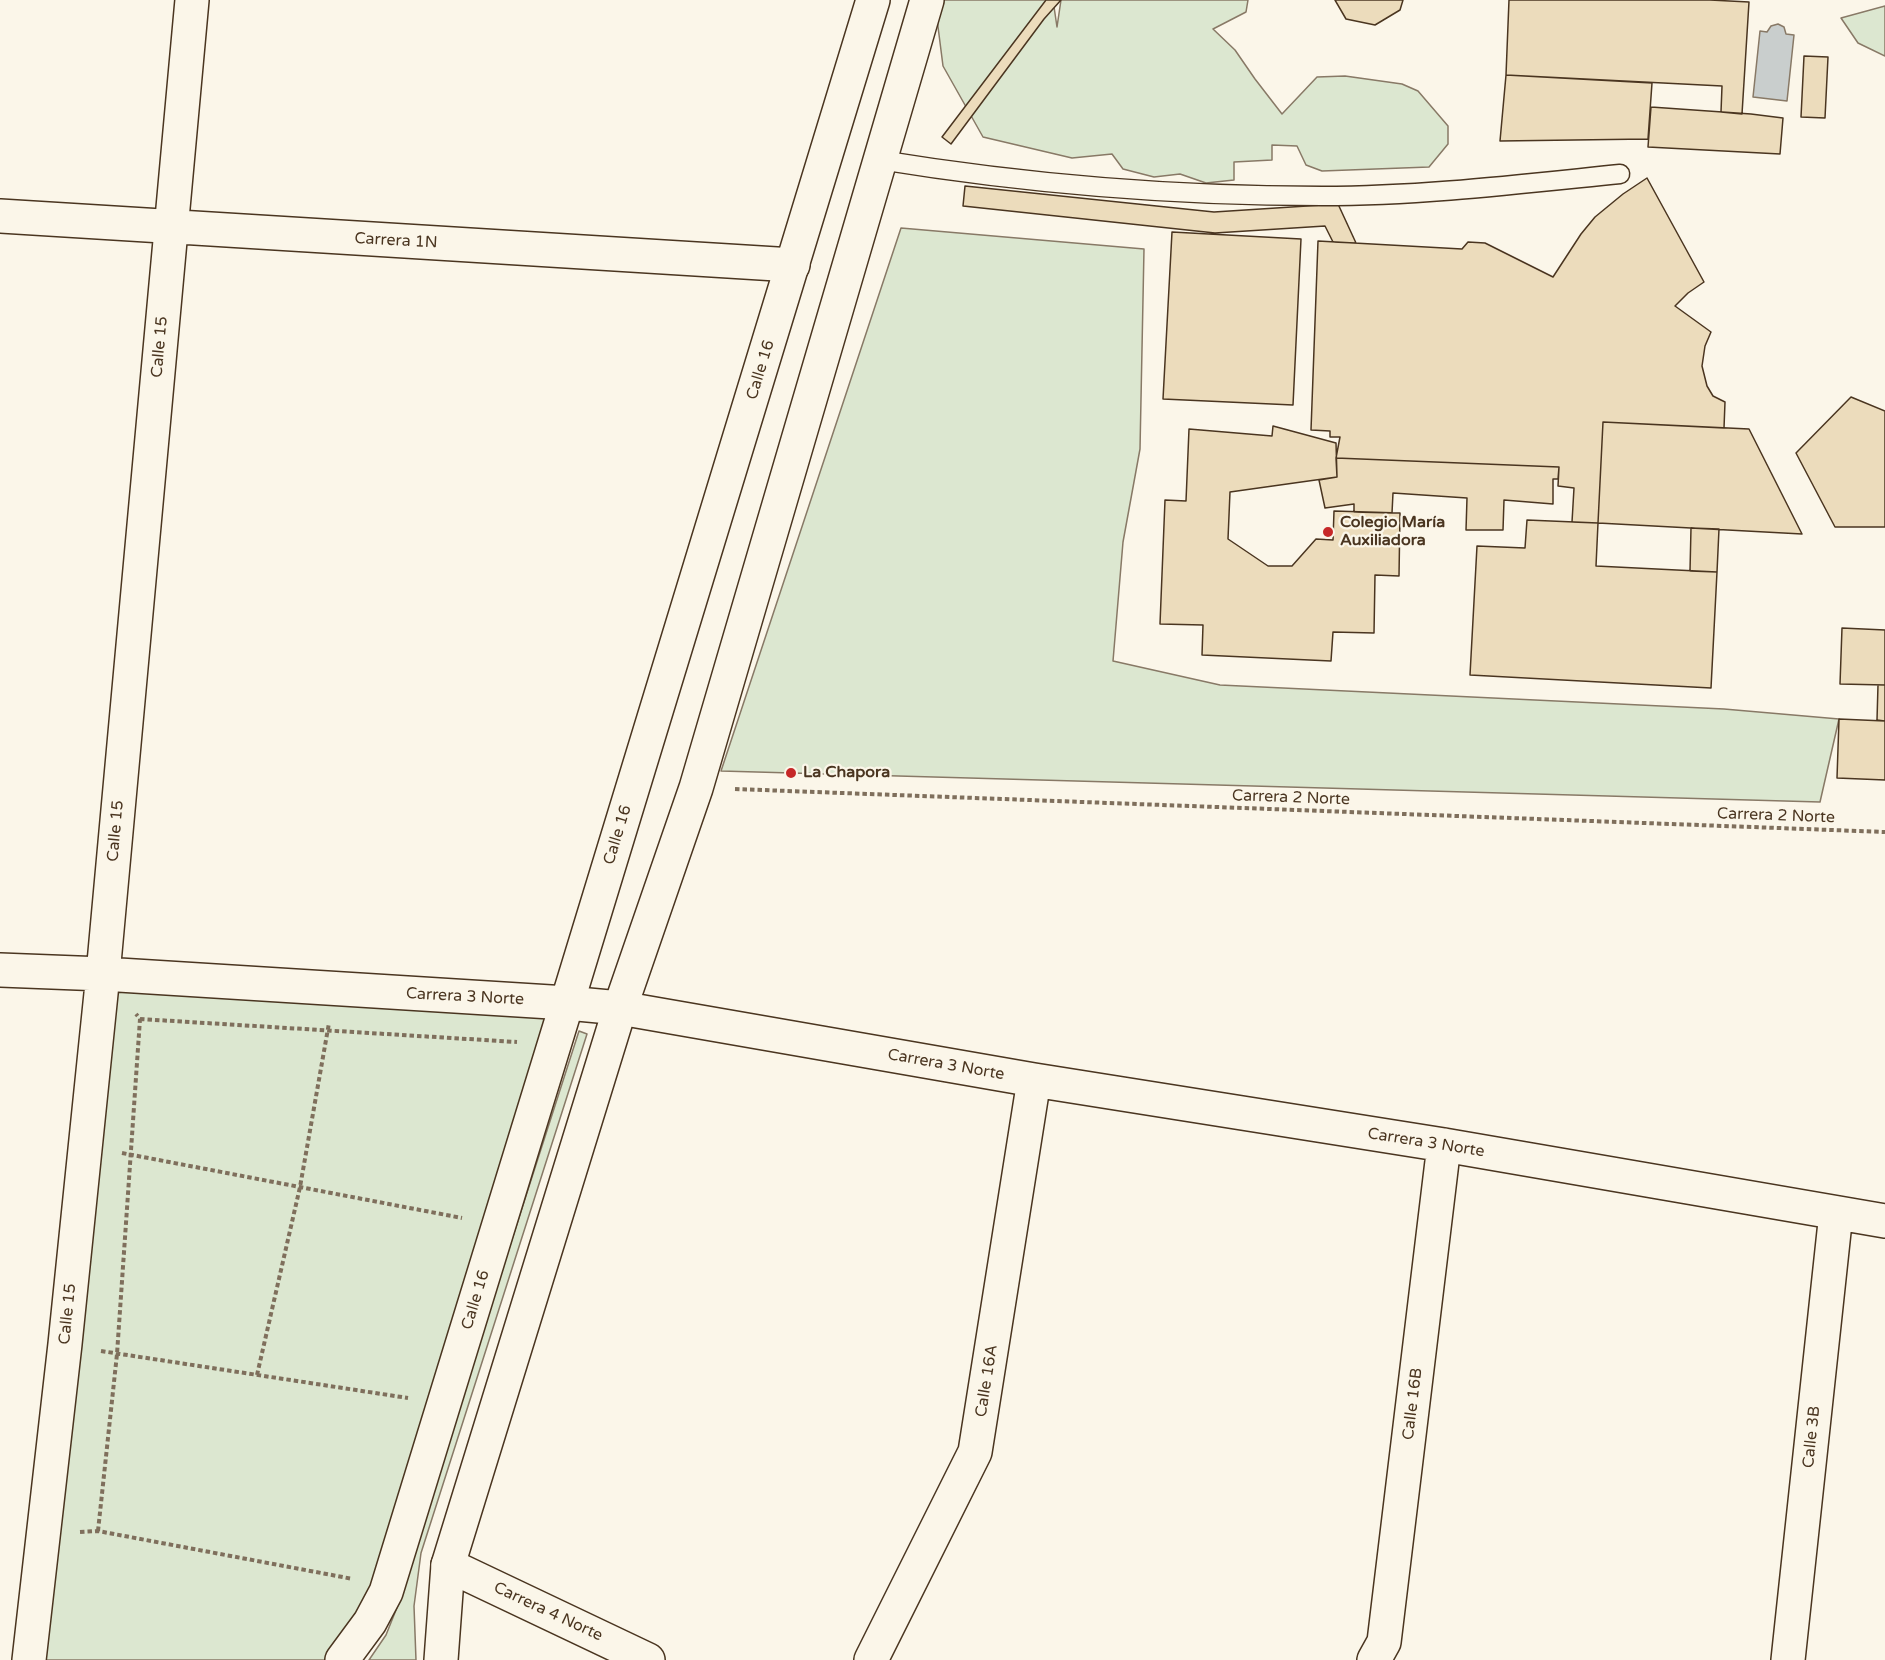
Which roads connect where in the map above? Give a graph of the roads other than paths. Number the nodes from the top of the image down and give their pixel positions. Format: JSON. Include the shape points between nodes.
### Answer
{"nodes":[{"id":1,"x":192,"y":0,"type":"edge"},
{"id":2,"x":873,"y":0,"type":"edge"},
{"id":3,"x":927,"y":0,"type":"edge"},
{"id":4,"x":880,"y":160,"type":"junction"},
{"id":5,"x":1620,"y":174,"type":"dead end"},
{"id":6,"x":0,"y":216,"type":"edge"},
{"id":7,"x":171,"y":227,"type":"junction"},
{"id":8,"x":793,"y":265,"type":"junction"},
{"id":9,"x":0,"y":970,"type":"edge"},
{"id":10,"x":103,"y":974,"type":"junction"},
{"id":11,"x":567,"y":1003,"type":"junction"},
{"id":12,"x":621,"y":1008,"type":"junction"},
{"id":13,"x":1034,"y":1080,"type":"junction"},
{"id":14,"x":1444,"y":1145,"type":"junction"},
{"id":15,"x":1836,"y":1213,"type":"junction"},
{"id":16,"x":1885,"y":1221,"type":"edge"},
{"id":17,"x":448,"y":1565,"type":"junction"},
{"id":18,"x":29,"y":1660,"type":"edge"},
{"id":19,"x":342,"y":1660,"type":"edge"},
{"id":20,"x":441,"y":1660,"type":"edge"},
{"id":21,"x":648,"y":1660,"type":"edge"},
{"id":22,"x":871,"y":1660,"type":"edge"},
{"id":23,"x":1374,"y":1660,"type":"edge"},
{"id":24,"x":1788,"y":1660,"type":"edge"}],
"edges":[{"from":1,"to":7,"type":"street","name":"Calle 15"},
{"from":2,"to":8,"type":"street","name":"Calle 16"},
{"from":3,"to":4,"type":"street"},
{"from":4,"to":5,"type":"lane","via":[[1027,181],[1198,194],[1324,196],[1461,190]]},
{"from":4,"to":12,"type":"street","via":[[696,788]]},
{"from":6,"to":7,"type":"street","name":"Carrera 1N"},
{"from":7,"to":8,"type":"street","name":"Carrera 1N"},
{"from":7,"to":10,"type":"street","name":"Calle 15"},
{"from":8,"to":11,"type":"street","name":"Calle 16"},
{"from":9,"to":10,"type":"street","name":"Carrera 3 Norte"},
{"from":10,"to":11,"type":"street","name":"Carrera 3 Norte"},
{"from":10,"to":18,"type":"street","name":"Calle 15"},
{"from":11,"to":12,"type":"street","name":"Carrera 3 Norte"},
{"from":11,"to":19,"type":"street","name":"Calle 16","via":[[386,1592]]},
{"from":12,"to":13,"type":"street","name":"Carrera 3 Norte"},
{"from":12,"to":17,"type":"street"},
{"from":13,"to":14,"type":"street","name":"Carrera 3 Norte"},
{"from":13,"to":22,"type":"street","name":"Calle 16A","via":[[975,1452]]},
{"from":14,"to":15,"type":"street","name":"Carrera 3 Norte"},
{"from":14,"to":23,"type":"street","name":"Calle 16B","via":[[1384,1642]]},
{"from":15,"to":16,"type":"street","name":"Carrera 3 Norte"},
{"from":15,"to":24,"type":"street","name":"Calle 3B"},
{"from":17,"to":20,"type":"street"},
{"from":17,"to":21,"type":"street","name":"Carrera 4 Norte"}]}
